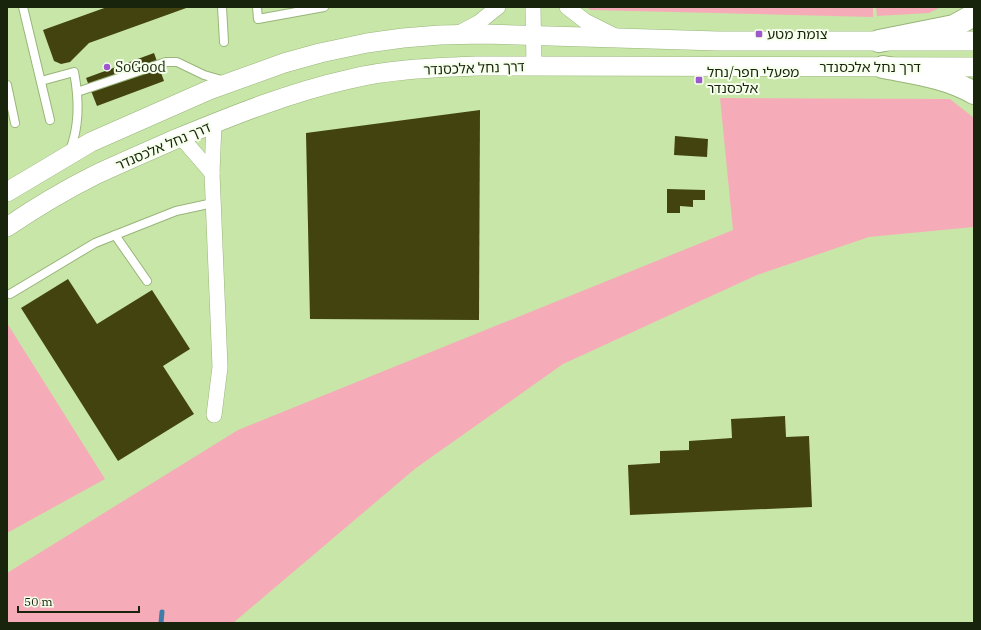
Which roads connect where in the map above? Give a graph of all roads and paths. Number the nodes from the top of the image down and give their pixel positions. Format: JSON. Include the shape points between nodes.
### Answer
{"nodes":[{"id":1,"x":23,"y":7,"type":"edge"},
{"id":2,"x":222,"y":7,"type":"edge"},
{"id":3,"x":258,"y":7,"type":"edge"},
{"id":4,"x":324,"y":7,"type":"edge"},
{"id":5,"x":498,"y":7,"type":"edge"},
{"id":6,"x":533,"y":7,"type":"edge"},
{"id":7,"x":567,"y":7,"type":"edge"},
{"id":8,"x":974,"y":15,"type":"edge"},
{"id":9,"x":457,"y":34,"type":"junction"},
{"id":10,"x":533,"y":36,"type":"junction"},
{"id":11,"x":620,"y":38,"type":"junction"},
{"id":12,"x":879,"y":41,"type":"junction"},
{"id":13,"x":974,"y":41,"type":"edge"},
{"id":14,"x":224,"y":42,"type":"dead end"},
{"id":15,"x":534,"y":66,"type":"junction"},
{"id":16,"x":883,"y":67,"type":"junction"},
{"id":17,"x":974,"y":67,"type":"edge"},
{"id":18,"x":41,"y":81,"type":"junction"},
{"id":19,"x":230,"y":82,"type":"junction"},
{"id":20,"x":7,"y":85,"type":"edge"},
{"id":21,"x":78,"y":92,"type":"junction"},
{"id":22,"x":974,"y":93,"type":"edge"},
{"id":23,"x":50,"y":120,"type":"dead end"},
{"id":24,"x":16,"y":123,"type":"dead end"},
{"id":25,"x":214,"y":124,"type":"junction"},
{"id":26,"x":181,"y":138,"type":"junction"},
{"id":27,"x":68,"y":155,"type":"junction"},
{"id":28,"x":212,"y":172,"type":"junction"},
{"id":29,"x":7,"y":192,"type":"edge"},
{"id":30,"x":213,"y":203,"type":"junction"},
{"id":31,"x":7,"y":227,"type":"edge"},
{"id":32,"x":115,"y":235,"type":"junction"},
{"id":33,"x":147,"y":281,"type":"dead end"},
{"id":34,"x":10,"y":294,"type":"dead end"},
{"id":35,"x":214,"y":414,"type":"dead end"}],
"edges":[{"from":1,"to":18,"type":"lane"},
{"from":2,"to":14,"type":"lane"},
{"from":3,"to":4,"type":"lane","via":[[258,19]]},
{"from":5,"to":9,"type":"street","via":[[478,23]]},
{"from":6,"to":10,"type":"street"},
{"from":7,"to":11,"type":"street","via":[[585,21]]},
{"from":8,"to":12,"type":"highway","via":[[954,26]]},
{"from":9,"to":10,"type":"street","name":"דרך נחל אלכסנדר"},
{"from":9,"to":19,"type":"street","name":"דרך נחל אלכסנדר","via":[[367,43],[284,63]]},
{"from":10,"to":11,"type":"street","name":"דרך נחל אלכסנדר"},
{"from":10,"to":15,"type":"street"},
{"from":11,"to":12,"type":"street","name":"דרך נחל אלכסנדר"},
{"from":12,"to":13,"type":"street","name":"דרך נחל אלכסנדר"},
{"from":15,"to":16,"type":"street","name":"דרך נחל אלכסנדר"},
{"from":15,"to":25,"type":"street","name":"דרך נחל אלכסנדר","via":[[430,68],[351,78],[284,97]]},
{"from":16,"to":17,"type":"street","name":"דרך נחל אלכסנדר"},
{"from":16,"to":22,"type":"highway","via":[[948,82]]},
{"from":18,"to":21,"type":"lane","via":[[74,72]]},
{"from":18,"to":23,"type":"lane"},
{"from":19,"to":21,"type":"lane","via":[[204,75],[177,62],[166,62]]},
{"from":19,"to":27,"type":"street","name":"דרך נחל אלכסנדר","via":[[128,125]]},
{"from":20,"to":24,"type":"lane"},
{"from":21,"to":27,"type":"lane","via":[[74,140]]},
{"from":25,"to":26,"type":"street","name":"דרך נחל אלכסנדר"},
{"from":25,"to":28,"type":"street"},
{"from":26,"to":28,"type":"street"},
{"from":26,"to":31,"type":"street","name":"דרך נחל אלכסנדר","via":[[94,175]]},
{"from":27,"to":29,"type":"street","name":"דרך נחל אלכסנדר"},
{"from":28,"to":30,"type":"street"},
{"from":30,"to":32,"type":"lane","via":[[176,211]]},
{"from":30,"to":35,"type":"street","via":[[220,367]]},
{"from":32,"to":33,"type":"lane"},
{"from":32,"to":34,"type":"lane"}]}
